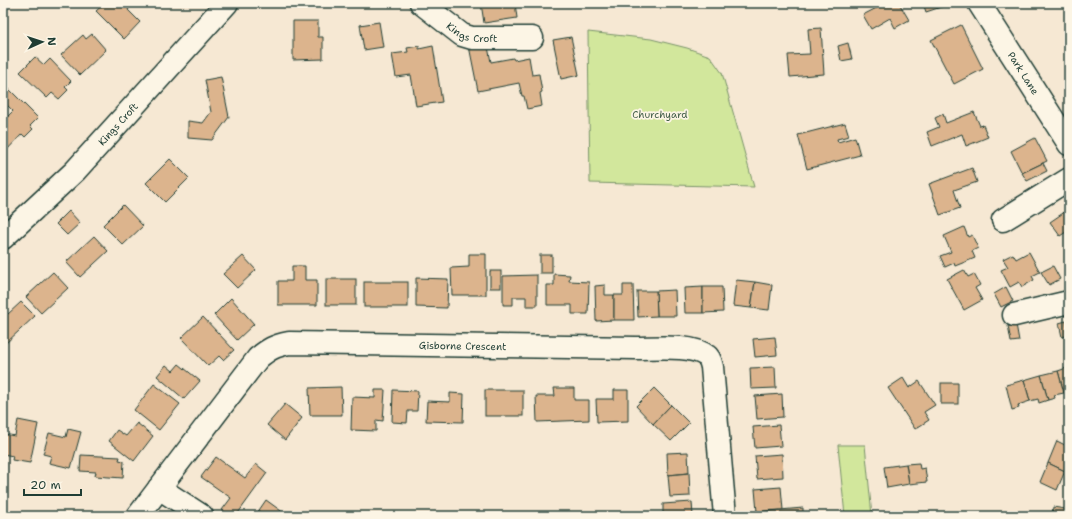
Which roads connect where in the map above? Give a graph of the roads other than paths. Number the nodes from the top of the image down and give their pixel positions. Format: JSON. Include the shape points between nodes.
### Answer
{"nodes":[{"id":1,"x":227,"y":3,"type":"edge"},
{"id":2,"x":421,"y":3,"type":"edge"},
{"id":3,"x":979,"y":3,"type":"edge"},
{"id":4,"x":532,"y":38,"type":"dead end"},
{"id":5,"x":1069,"y":144,"type":"edge"},
{"id":6,"x":1069,"y":179,"type":"edge"},
{"id":7,"x":1003,"y":220,"type":"dead end"},
{"id":8,"x":3,"y":238,"type":"edge"},
{"id":9,"x":1069,"y":302,"type":"edge"},
{"id":10,"x":1014,"y":315,"type":"dead end"},
{"id":11,"x":160,"y":488,"type":"junction"},
{"id":12,"x":138,"y":516,"type":"edge"},
{"id":13,"x":202,"y":516,"type":"edge"},
{"id":14,"x":725,"y":516,"type":"edge"}],
"edges":[{"from":1,"to":8,"type":"street","name":"Kings Croft","via":[[75,170]]},
{"from":2,"to":4,"type":"street","name":"Kings Croft","via":[[462,35],[472,38]]},
{"from":3,"to":5,"type":"street","name":"Park Lane"},
{"from":6,"to":7,"type":"street"},
{"from":9,"to":10,"type":"street"},
{"from":11,"to":12,"type":"street","name":"Gisborne Crescent"},
{"from":11,"to":13,"type":"street"},
{"from":11,"to":14,"type":"street","name":"Gisborne Crescent","via":[[258,358],[276,346],[289,343],[680,348],[698,351],[708,357],[712,367]]}]}
